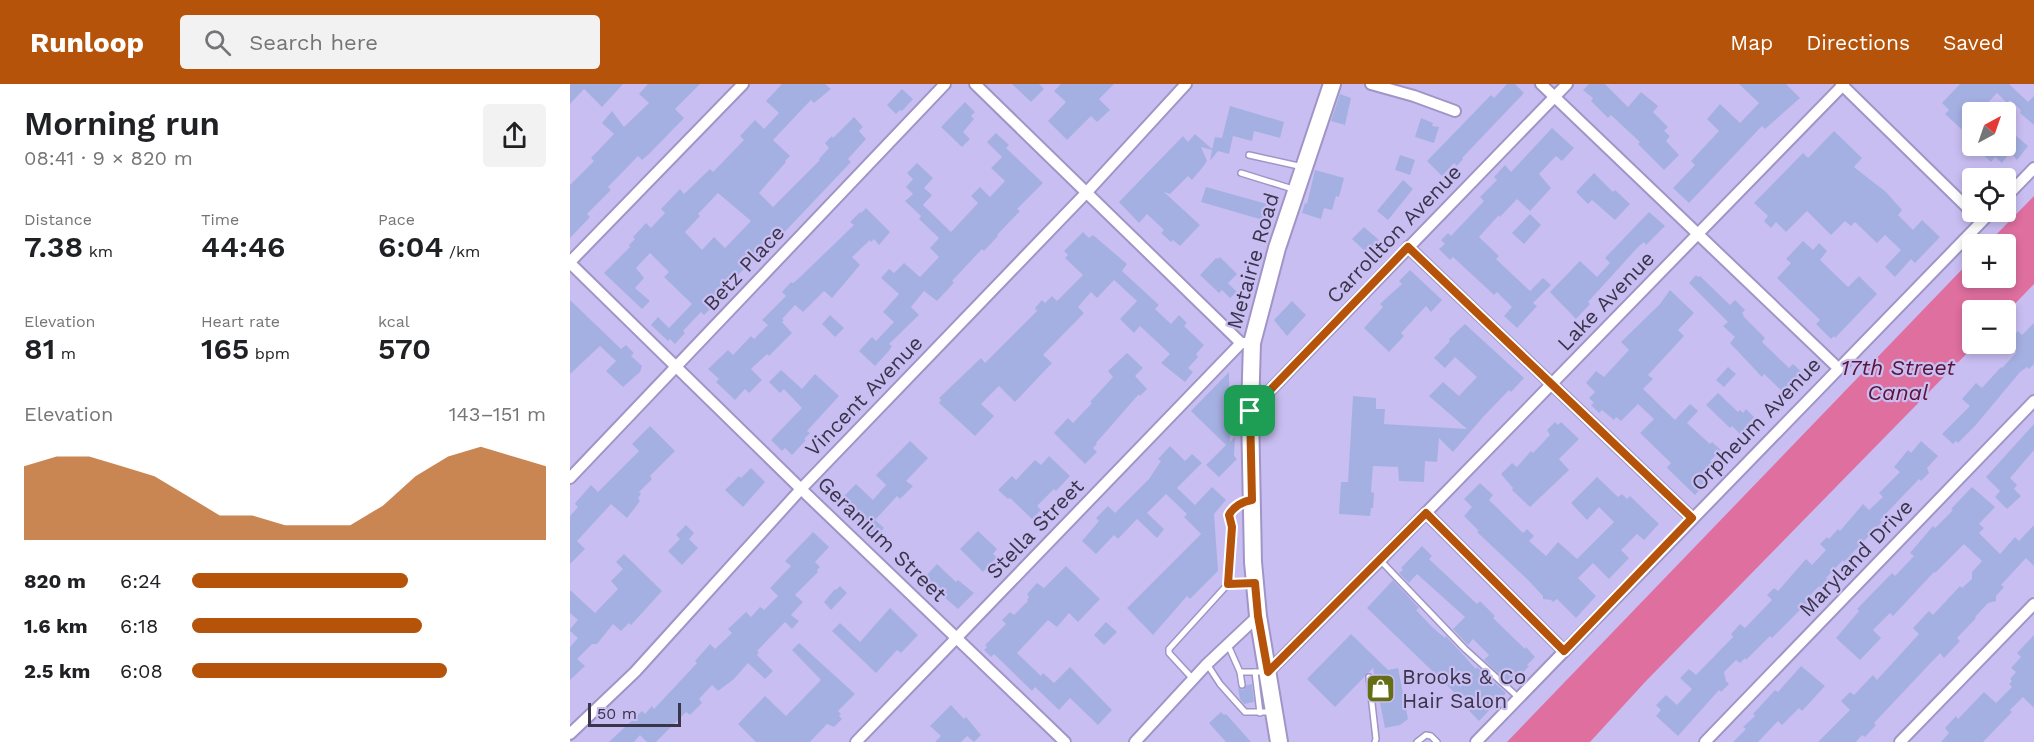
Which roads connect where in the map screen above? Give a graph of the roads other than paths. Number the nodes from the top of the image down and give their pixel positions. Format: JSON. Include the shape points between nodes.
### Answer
{"nodes":[{"id":1,"x":743,"y":84,"type":"edge"},
{"id":2,"x":945,"y":84,"type":"edge"},
{"id":3,"x":975,"y":84,"type":"edge"},
{"id":4,"x":1186,"y":84,"type":"edge"},
{"id":5,"x":1332,"y":84,"type":"edge"},
{"id":6,"x":1371,"y":84,"type":"edge"},
{"id":7,"x":1541,"y":84,"type":"edge"},
{"id":8,"x":1567,"y":84,"type":"edge"},
{"id":9,"x":1842,"y":84,"type":"edge"},
{"id":10,"x":1555,"y":97,"type":"junction"},
{"id":11,"x":1455,"y":111,"type":"dead end"},
{"id":12,"x":1249,"y":155,"type":"dead end"},
{"id":13,"x":1305,"y":167,"type":"junction"},
{"id":14,"x":2034,"y":168,"type":"edge"},
{"id":15,"x":1240,"y":173,"type":"dead end"},
{"id":16,"x":2016,"y":187,"type":"edge"},
{"id":17,"x":1297,"y":190,"type":"junction"},
{"id":18,"x":1086,"y":193,"type":"junction"},
{"id":19,"x":1962,"y":202,"type":"edge"},
{"id":20,"x":1980,"y":222,"type":"edge"},
{"id":21,"x":1699,"y":234,"type":"junction"},
{"id":22,"x":1408,"y":247,"type":"junction"},
{"id":23,"x":570,"y":262,"type":"edge"},
{"id":24,"x":1246,"y":343,"type":"junction"},
{"id":25,"x":678,"y":366,"type":"junction"},
{"id":26,"x":1838,"y":368,"type":"junction"},
{"id":27,"x":1551,"y":385,"type":"junction"},
{"id":28,"x":2034,"y":401,"type":"edge"},
{"id":29,"x":1250,"y":411,"type":"junction"},
{"id":30,"x":570,"y":477,"type":"edge"},
{"id":31,"x":801,"y":489,"type":"junction"},
{"id":32,"x":1252,"y":500,"type":"junction"},
{"id":33,"x":1426,"y":513,"type":"junction"},
{"id":34,"x":1692,"y":518,"type":"junction"},
{"id":35,"x":1380,"y":560,"type":"junction"},
{"id":36,"x":1255,"y":583,"type":"junction"},
{"id":37,"x":1228,"y":584,"type":"junction"},
{"id":38,"x":2034,"y":604,"type":"edge"},
{"id":39,"x":1258,"y":616,"type":"junction"},
{"id":40,"x":956,"y":638,"type":"junction"},
{"id":41,"x":1228,"y":645,"type":"junction"},
{"id":42,"x":1564,"y":651,"type":"junction"},
{"id":43,"x":1207,"y":664,"type":"junction"},
{"id":44,"x":1240,"y":672,"type":"junction"},
{"id":45,"x":1261,"y":672,"type":"junction"},
{"id":46,"x":1369,"y":677,"type":"dead end"},
{"id":47,"x":1194,"y":679,"type":"junction"},
{"id":48,"x":1242,"y":685,"type":"dead end"},
{"id":49,"x":1519,"y":698,"type":"junction"},
{"id":50,"x":1244,"y":704,"type":"dead end"},
{"id":51,"x":1245,"y":712,"type":"junction"},
{"id":52,"x":1267,"y":712,"type":"junction"},
{"id":53,"x":570,"y":734,"type":"edge"},
{"id":54,"x":856,"y":742,"type":"edge"},
{"id":55,"x":1065,"y":742,"type":"edge"},
{"id":56,"x":1135,"y":742,"type":"edge"},
{"id":57,"x":1279,"y":742,"type":"edge"},
{"id":58,"x":1375,"y":742,"type":"edge"},
{"id":59,"x":1417,"y":742,"type":"edge"},
{"id":60,"x":1437,"y":742,"type":"edge"},
{"id":61,"x":1476,"y":742,"type":"edge"},
{"id":62,"x":1705,"y":742,"type":"edge"},
{"id":63,"x":1900,"y":742,"type":"edge"}],
"edges":[{"from":1,"to":23,"type":"street"},
{"from":2,"to":25,"type":"street","name":"Betz Place"},
{"from":3,"to":18,"type":"street"},
{"from":4,"to":18,"type":"street","name":"Vincent Avenue"},
{"from":5,"to":13,"type":"main road","name":"Metairie Road"},
{"from":6,"to":11,"type":"street"},
{"from":7,"to":10,"type":"street"},
{"from":8,"to":10,"type":"street","name":"Carrollton Avenue"},
{"from":9,"to":19,"type":"street"},
{"from":9,"to":21,"type":"street","name":"Lake Avenue"},
{"from":10,"to":21,"type":"street"},
{"from":10,"to":22,"type":"street","name":"Carrollton Avenue"},
{"from":12,"to":13,"type":"lane"},
{"from":13,"to":17,"type":"main road","name":"Metairie Road"},
{"from":14,"to":16,"type":"street"},
{"from":15,"to":17,"type":"lane"},
{"from":17,"to":24,"type":"main road","name":"Metairie Road"},
{"from":18,"to":24,"type":"street"},
{"from":18,"to":31,"type":"street","name":"Vincent Avenue"},
{"from":20,"to":26,"type":"street","name":"Orpheum Avenue"},
{"from":21,"to":26,"type":"street"},
{"from":21,"to":27,"type":"street","name":"Lake Avenue"},
{"from":22,"to":27,"type":"street"},
{"from":22,"to":29,"type":"street","name":"Carrollton Avenue"},
{"from":23,"to":25,"type":"street","name":"Geranium Street"},
{"from":24,"to":29,"type":"main road","name":"Metairie Road"},
{"from":24,"to":40,"type":"street","name":"Stella Street"},
{"from":25,"to":30,"type":"street","name":"Betz Place"},
{"from":25,"to":31,"type":"street","name":"Geranium Street"},
{"from":26,"to":34,"type":"street","name":"Orpheum Avenue"},
{"from":27,"to":33,"type":"street","name":"Lake Avenue"},
{"from":27,"to":34,"type":"street"},
{"from":28,"to":62,"type":"street","name":"Maryland Drive"},
{"from":29,"to":32,"type":"main road","name":"Metairie Road"},
{"from":31,"to":40,"type":"street","name":"Geranium Street"},
{"from":31,"to":53,"type":"street","name":"Vincent Avenue","via":[[635,672]]},
{"from":32,"to":36,"type":"main road","name":"Metairie Road"},
{"from":32,"to":37,"type":"lane","via":[[1229,515],[1232,527]]},
{"from":33,"to":35,"type":"street","name":"Lake Avenue"},
{"from":33,"to":42,"type":"street"},
{"from":34,"to":42,"type":"street","name":"Orpheum Avenue"},
{"from":35,"to":45,"type":"street","name":"Lake Avenue"},
{"from":35,"to":49,"type":"lane","via":[[1465,649]]},
{"from":36,"to":37,"type":"lane"},
{"from":36,"to":39,"type":"main road","name":"Metairie Road"},
{"from":37,"to":47,"type":"lane","via":[[1169,649]]},
{"from":38,"to":63,"type":"street"},
{"from":39,"to":41,"type":"street"},
{"from":39,"to":45,"type":"main road","name":"Metairie Road"},
{"from":40,"to":54,"type":"street","name":"Stella Street"},
{"from":40,"to":55,"type":"street","name":"Geranium Street"},
{"from":41,"to":43,"type":"street"},
{"from":41,"to":44,"type":"lane"},
{"from":42,"to":49,"type":"street","name":"Orpheum Avenue"},
{"from":43,"to":47,"type":"street"},
{"from":43,"to":51,"type":"lane"},
{"from":44,"to":45,"type":"lane"},
{"from":44,"to":48,"type":"lane"},
{"from":45,"to":52,"type":"main road","name":"Metairie Road"},
{"from":46,"to":58,"type":"lane"},
{"from":47,"to":56,"type":"street"},
{"from":49,"to":61,"type":"street","name":"Orpheum Avenue"},
{"from":50,"to":51,"type":"lane"},
{"from":51,"to":52,"type":"lane"},
{"from":52,"to":57,"type":"main road","name":"Metairie Road"},
{"from":59,"to":60,"type":"lane","via":[[1426,735]]}]}
